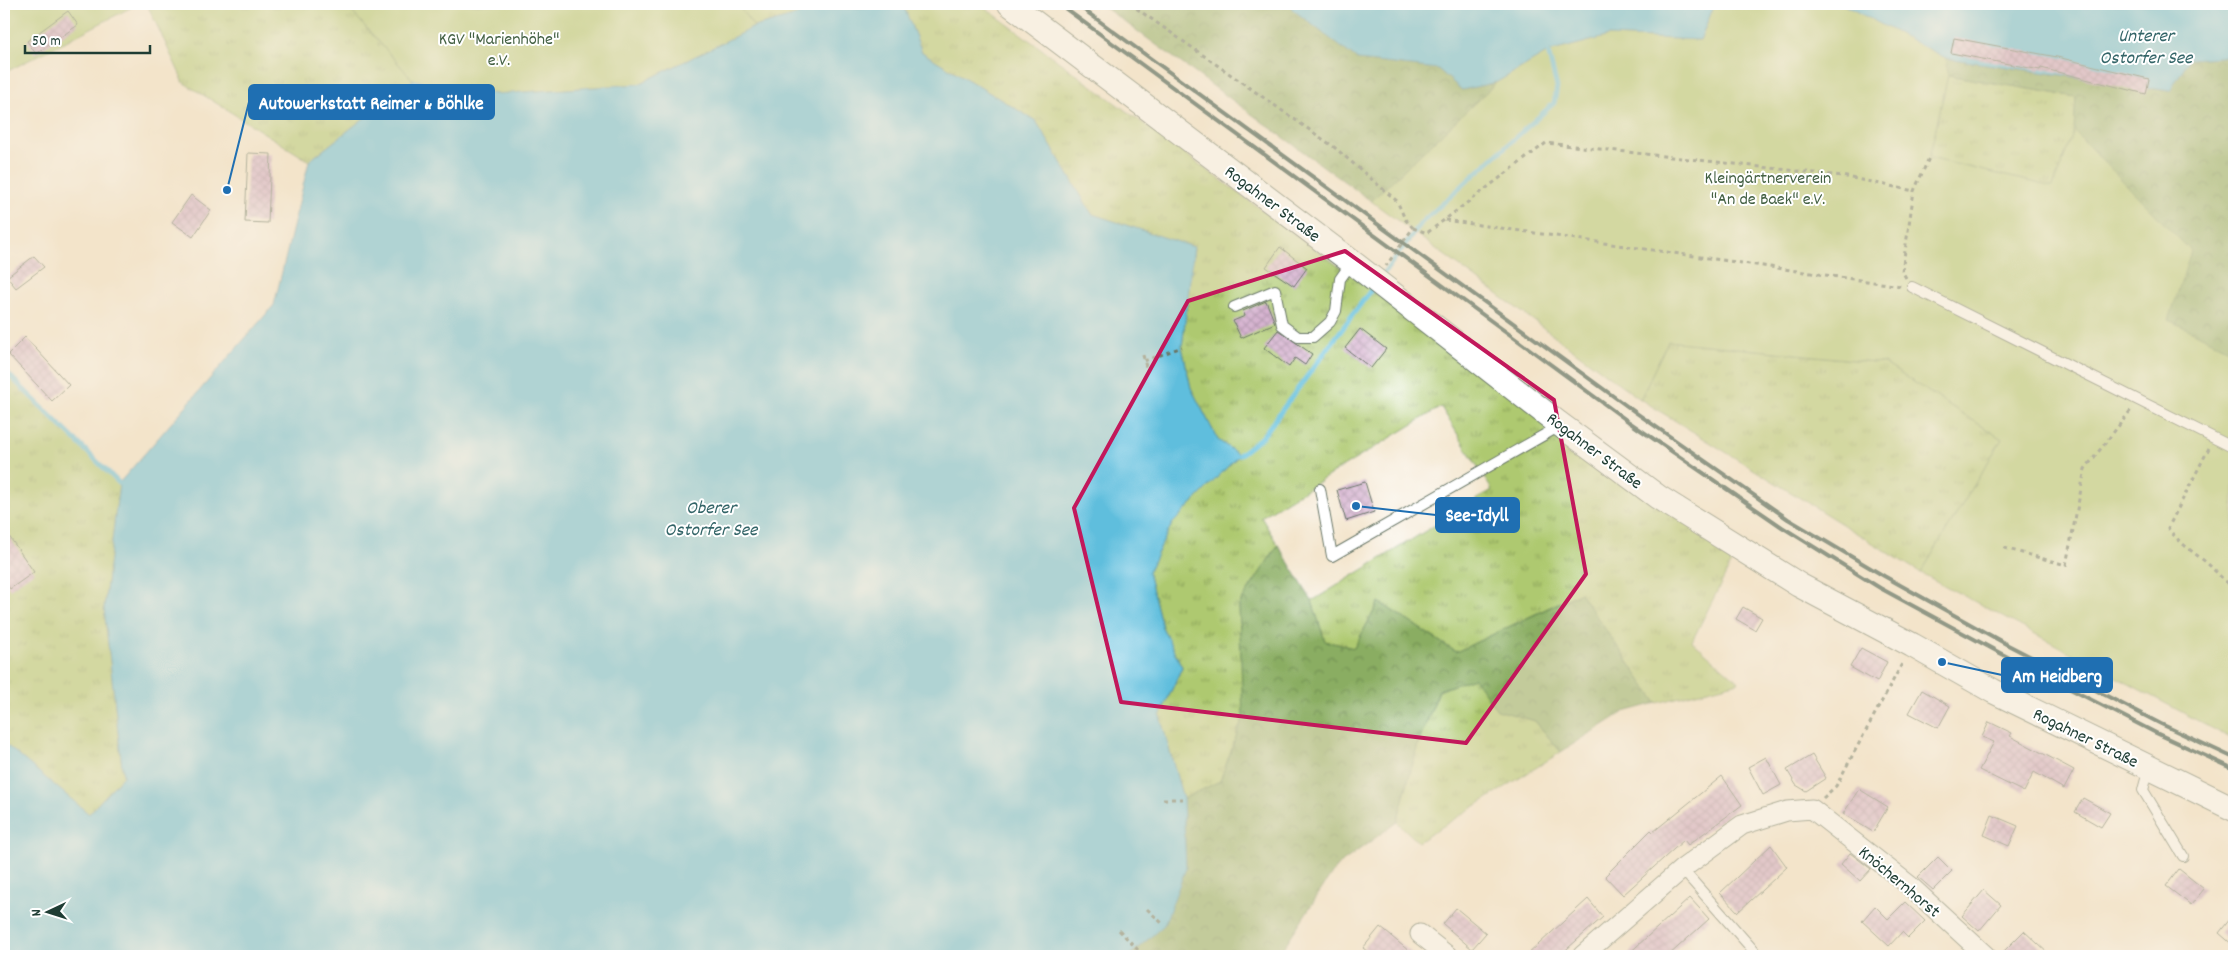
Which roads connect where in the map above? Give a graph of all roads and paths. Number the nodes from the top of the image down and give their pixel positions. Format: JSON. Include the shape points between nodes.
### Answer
{"nodes":[{"id":1,"x":1010,"y":4,"type":"edge"},
{"id":2,"x":1130,"y":4,"type":"edge"},
{"id":3,"x":1929,"y":158,"type":"dead end"},
{"id":4,"x":1914,"y":191,"type":"junction"},
{"id":5,"x":1445,"y":220,"type":"junction"},
{"id":6,"x":1413,"y":228,"type":"junction"},
{"id":7,"x":1357,"y":266,"type":"junction"},
{"id":8,"x":1386,"y":266,"type":"dead end"},
{"id":9,"x":1912,"y":287,"type":"junction"},
{"id":10,"x":1234,"y":307,"type":"dead end"},
{"id":11,"x":1182,"y":347,"type":"dead end"},
{"id":12,"x":1143,"y":356,"type":"dead end"},
{"id":13,"x":1144,"y":362,"type":"junction"},
{"id":14,"x":1146,"y":367,"type":"dead end"},
{"id":15,"x":2139,"y":399,"type":"junction"},
{"id":16,"x":1558,"y":423,"type":"junction"},
{"id":17,"x":2211,"y":437,"type":"junction"},
{"id":18,"x":2234,"y":448,"type":"edge"},
{"id":19,"x":1320,"y":489,"type":"dead end"},
{"id":20,"x":2004,"y":548,"type":"dead end"},
{"id":21,"x":2234,"y":586,"type":"edge"},
{"id":22,"x":1912,"y":645,"type":"junction"},
{"id":23,"x":2149,"y":768,"type":"junction"},
{"id":24,"x":1163,"y":799,"type":"dead end"},
{"id":25,"x":1183,"y":799,"type":"dead end"},
{"id":26,"x":1812,"y":809,"type":"junction"},
{"id":27,"x":2234,"y":809,"type":"edge"},
{"id":28,"x":2183,"y":856,"type":"dead end"},
{"id":29,"x":1682,"y":869,"type":"junction"},
{"id":30,"x":1147,"y":909,"type":"dead end"},
{"id":31,"x":1164,"y":925,"type":"dead end"},
{"id":32,"x":1119,"y":930,"type":"dead end"},
{"id":33,"x":1420,"y":934,"type":"dead end"},
{"id":34,"x":1138,"y":950,"type":"dead end"},
{"id":35,"x":1448,"y":956,"type":"edge"},
{"id":36,"x":1582,"y":956,"type":"edge"},
{"id":37,"x":1749,"y":956,"type":"edge"},
{"id":38,"x":1986,"y":956,"type":"edge"}],
"edges":[{"from":1,"to":7,"type":"street","name":"Rogahner Straße"},
{"from":2,"to":6,"type":"path","via":[[1334,147],[1397,201]]},
{"from":3,"to":4,"type":"path"},
{"from":4,"to":5,"type":"path","via":[[1842,176],[1546,143]]},
{"from":4,"to":9,"type":"path","via":[[1902,271]]},
{"from":5,"to":6,"type":"path","via":[[1427,232]]},
{"from":5,"to":9,"type":"path"},
{"from":6,"to":8,"type":"path"},
{"from":7,"to":10,"type":"lane","via":[[1340,279],[1336,311],[1330,322],[1313,337],[1298,337],[1282,326],[1275,290]]},
{"from":7,"to":16,"type":"street","name":"Rogahner Straße"},
{"from":9,"to":15,"type":"lane"},
{"from":11,"to":13,"type":"path"},
{"from":12,"to":13,"type":"path"},
{"from":13,"to":14,"type":"path"},
{"from":15,"to":17,"type":"lane"},
{"from":15,"to":20,"type":"path","via":[[2086,469],[2066,565]]},
{"from":16,"to":19,"type":"lane","via":[[1552,431],[1332,556]]},
{"from":16,"to":22,"type":"street","name":"Rogahner Straße","via":[[1666,502],[1799,585]]},
{"from":17,"to":18,"type":"lane"},
{"from":17,"to":21,"type":"path","via":[[2207,454],[2168,528],[2179,543]]},
{"from":22,"to":23,"type":"street","name":"Rogahner Straße","via":[[1993,691]]},
{"from":22,"to":26,"type":"path","via":[[1836,786]]},
{"from":23,"to":27,"type":"street","name":"Rogahner Straße"},
{"from":23,"to":28,"type":"lane","via":[[2143,790]]},
{"from":24,"to":25,"type":"path"},
{"from":26,"to":29,"type":"street","via":[[1787,811],[1742,825]]},
{"from":26,"to":38,"type":"street","name":"Knöchernhorst","via":[[1909,885]]},
{"from":29,"to":36,"type":"street"},
{"from":29,"to":37,"type":"lane","via":[[1754,951]]},
{"from":30,"to":31,"type":"path"},
{"from":32,"to":34,"type":"path"},
{"from":33,"to":35,"type":"street"}]}
